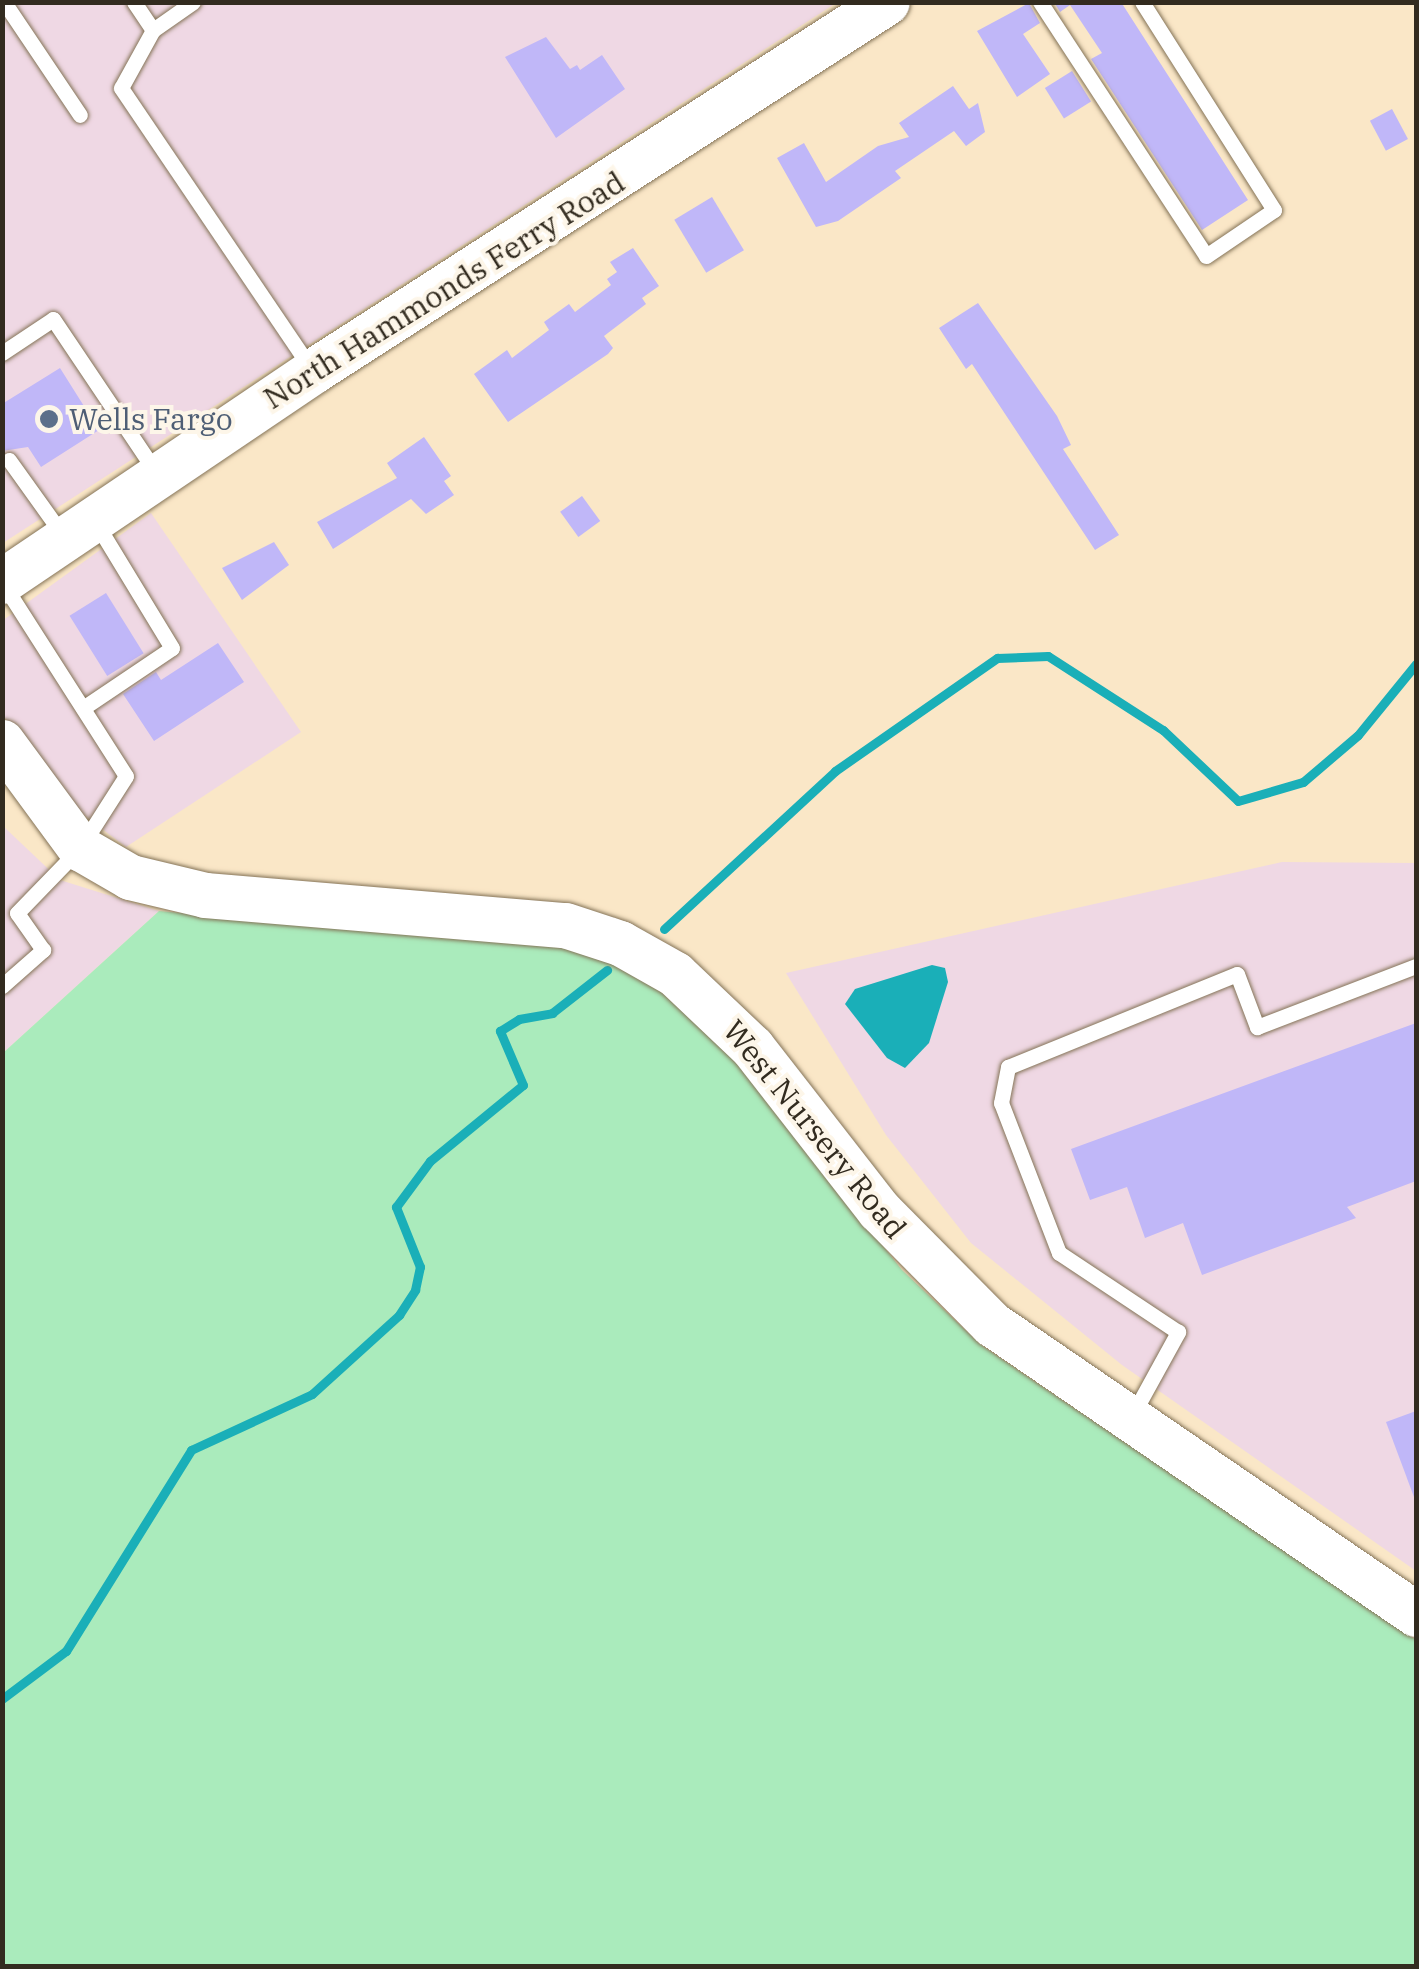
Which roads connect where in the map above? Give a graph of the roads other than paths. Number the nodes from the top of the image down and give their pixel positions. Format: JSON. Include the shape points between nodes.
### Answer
{"nodes":[{"id":1,"x":4,"y":2,"type":"edge"},
{"id":2,"x":134,"y":2,"type":"edge"},
{"id":3,"x":194,"y":2,"type":"edge"},
{"id":4,"x":887,"y":2,"type":"edge"},
{"id":5,"x":1040,"y":2,"type":"edge"},
{"id":6,"x":1142,"y":2,"type":"edge"},
{"id":7,"x":153,"y":30,"type":"junction"},
{"id":8,"x":80,"y":115,"type":"dead end"},
{"id":9,"x":2,"y":353,"type":"edge"},
{"id":10,"x":313,"y":371,"type":"junction"},
{"id":11,"x":9,"y":460,"type":"dead end"},
{"id":12,"x":158,"y":476,"type":"junction"},
{"id":13,"x":80,"y":529,"type":"junction"},
{"id":14,"x":2,"y":582,"type":"edge"},
{"id":15,"x":83,"y":708,"type":"junction"},
{"id":16,"x":2,"y":742,"type":"edge"},
{"id":17,"x":80,"y":848,"type":"junction"},
{"id":18,"x":10,"y":913,"type":"edge"},
{"id":19,"x":1416,"y":966,"type":"edge"},
{"id":20,"x":2,"y":986,"type":"edge"},
{"id":21,"x":1128,"y":1422,"type":"junction"},
{"id":22,"x":1416,"y":1614,"type":"edge"}],
"edges":[{"from":1,"to":8,"type":"lane"},
{"from":2,"to":7,"type":"lane"},
{"from":3,"to":7,"type":"lane"},
{"from":4,"to":10,"type":"main road","name":"North Hammonds Ferry Road"},
{"from":5,"to":6,"type":"lane","via":[[1206,256],[1274,210]]},
{"from":7,"to":10,"type":"lane","via":[[120,88]]},
{"from":9,"to":12,"type":"lane","via":[[53,319]]},
{"from":10,"to":12,"type":"main road","name":"North Hammonds Ferry Road"},
{"from":11,"to":13,"type":"lane"},
{"from":12,"to":13,"type":"main road","name":"North Hammonds Ferry Road"},
{"from":13,"to":14,"type":"main road","name":"North Hammonds Ferry Road"},
{"from":13,"to":15,"type":"lane","via":[[172,648]]},
{"from":14,"to":15,"type":"lane"},
{"from":15,"to":17,"type":"lane","via":[[126,776]]},
{"from":16,"to":17,"type":"main road","name":"West Nursery Road"},
{"from":17,"to":18,"type":"lane"},
{"from":17,"to":21,"type":"main road","name":"West Nursery Road","via":[[130,876],[205,896],[504,916],[620,943],[674,974],[729,1022],[879,1210],[956,1291]]},
{"from":18,"to":20,"type":"lane","via":[[44,950]]},
{"from":19,"to":21,"type":"lane","via":[[1257,1027],[1237,974],[1008,1067],[1001,1103],[1059,1253],[1178,1332]]},
{"from":21,"to":22,"type":"main road","name":"West Nursery Road"}]}
